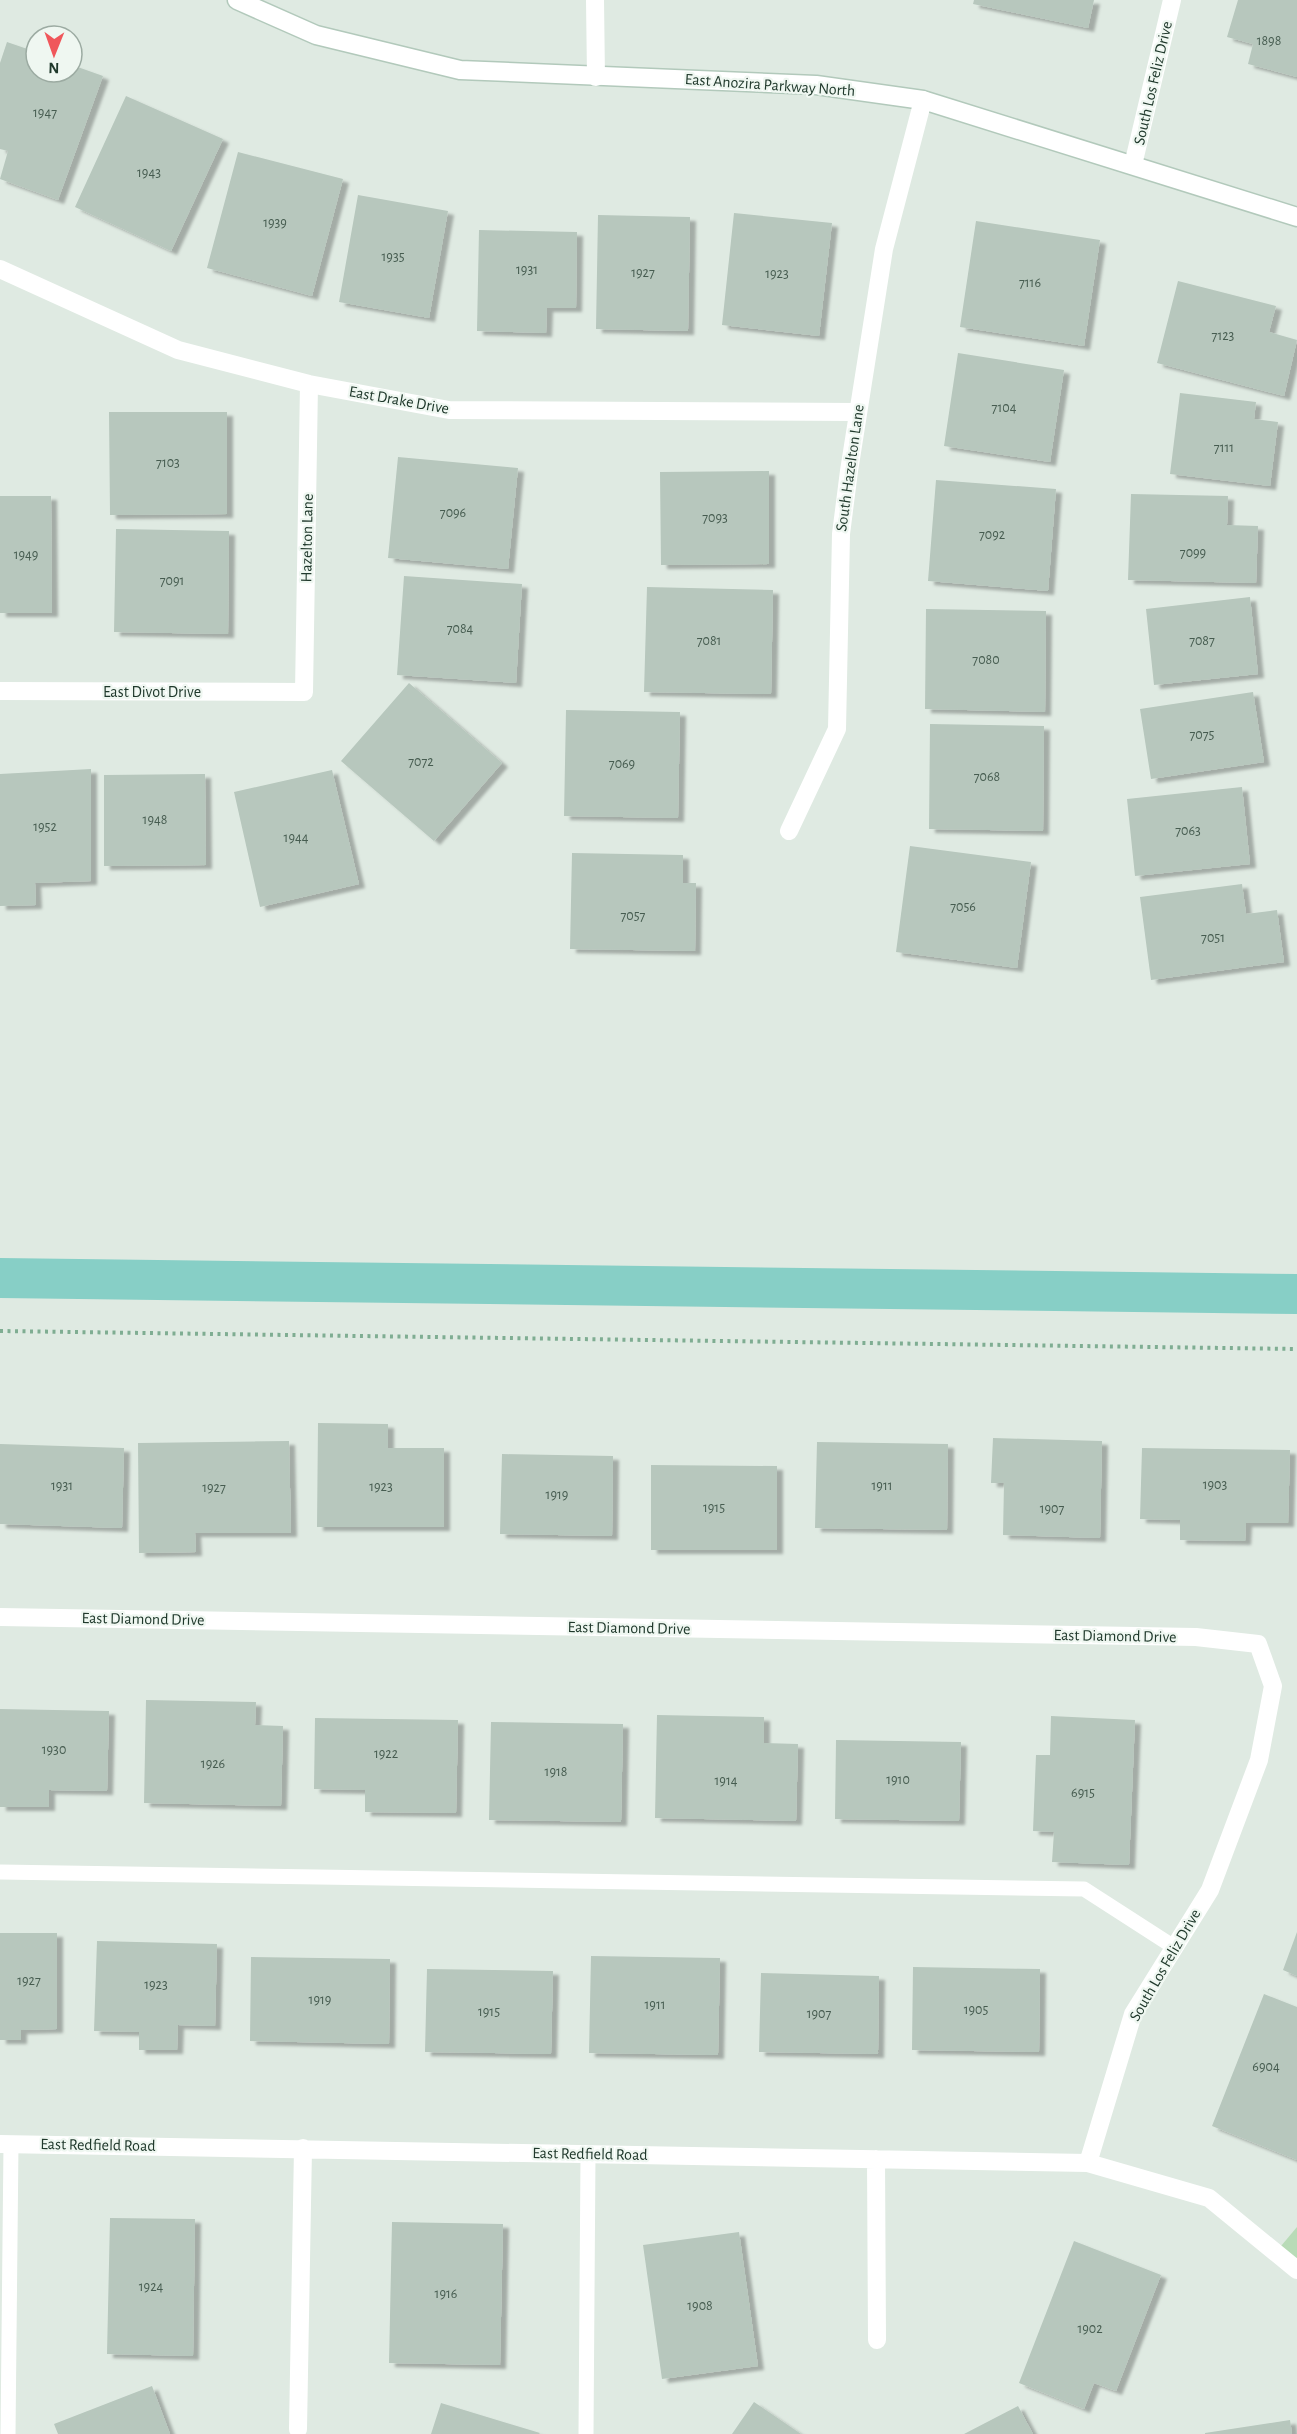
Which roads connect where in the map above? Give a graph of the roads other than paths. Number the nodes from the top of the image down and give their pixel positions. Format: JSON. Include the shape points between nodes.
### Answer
{"nodes":[{"id":1,"x":237,"y":0,"type":"edge"},
{"id":2,"x":595,"y":0,"type":"edge"},
{"id":3,"x":1172,"y":0,"type":"edge"},
{"id":4,"x":596,"y":76,"type":"junction"},
{"id":5,"x":923,"y":100,"type":"junction"},
{"id":6,"x":1133,"y":165,"type":"junction"},
{"id":7,"x":1297,"y":217,"type":"edge"},
{"id":8,"x":0,"y":269,"type":"edge"},
{"id":9,"x":309,"y":384,"type":"junction"},
{"id":10,"x":857,"y":412,"type":"junction"},
{"id":11,"x":0,"y":691,"type":"edge"},
{"id":12,"x":304,"y":692,"type":"joint"},
{"id":13,"x":789,"y":831,"type":"dead end"},
{"id":14,"x":0,"y":1617,"type":"edge"},
{"id":15,"x":1258,"y":1644,"type":"joint"},
{"id":16,"x":0,"y":1872,"type":"edge"},
{"id":17,"x":1174,"y":1947,"type":"junction"},
{"id":18,"x":6,"y":2144,"type":"edge"},
{"id":19,"x":303,"y":2148,"type":"junction"},
{"id":20,"x":588,"y":2154,"type":"junction"},
{"id":21,"x":876,"y":2159,"type":"junction"},
{"id":22,"x":1088,"y":2163,"type":"junction"},
{"id":23,"x":1297,"y":2270,"type":"edge"},
{"id":24,"x":877,"y":2340,"type":"dead end"},
{"id":25,"x":298,"y":2429,"type":"dead end"},
{"id":26,"x":8,"y":2434,"type":"edge"},
{"id":27,"x":586,"y":2434,"type":"edge"}],
"edges":[{"from":1,"to":4,"type":"street","name":"East Anozira Parkway North","via":[[316,34],[460,70]]},
{"from":2,"to":4,"type":"street"},
{"from":3,"to":6,"type":"street","name":"South Los Feliz Drive"},
{"from":4,"to":5,"type":"street","name":"East Anozira Parkway North","via":[[816,85]]},
{"from":5,"to":6,"type":"street","name":"East Anozira Parkway North"},
{"from":5,"to":10,"type":"street","name":"South Hazelton Lane","via":[[884,249]]},
{"from":6,"to":7,"type":"street","name":"East Anozira Parkway North"},
{"from":8,"to":9,"type":"street","name":"East Drake Drive","via":[[178,350]]},
{"from":9,"to":10,"type":"street","name":"East Drake Drive","via":[[449,410]]},
{"from":9,"to":12,"type":"street","name":"Hazelton Lane"},
{"from":10,"to":13,"type":"street","name":"South Hazelton Lane","via":[[841,534],[837,729]]},
{"from":11,"to":12,"type":"street","name":"East Divot Drive"},
{"from":14,"to":15,"type":"street","name":"East Diamond Drive","via":[[1184,1637]]},
{"from":15,"to":17,"type":"street","name":"South Los Feliz Drive","via":[[1273,1686],[1259,1760],[1210,1890]]},
{"from":16,"to":17,"type":"lane","via":[[1084,1889]]},
{"from":17,"to":22,"type":"street","name":"South Los Feliz Drive","via":[[1133,2014]]},
{"from":18,"to":19,"type":"street","name":"East Redfield Road"},
{"from":18,"to":26,"type":"lane"},
{"from":19,"to":20,"type":"street","name":"East Redfield Road"},
{"from":19,"to":25,"type":"street"},
{"from":20,"to":21,"type":"street","name":"East Redfield Road"},
{"from":20,"to":27,"type":"lane"},
{"from":21,"to":22,"type":"street","name":"East Redfield Road"},
{"from":21,"to":24,"type":"street"},
{"from":22,"to":23,"type":"street","via":[[1209,2198]]}]}
